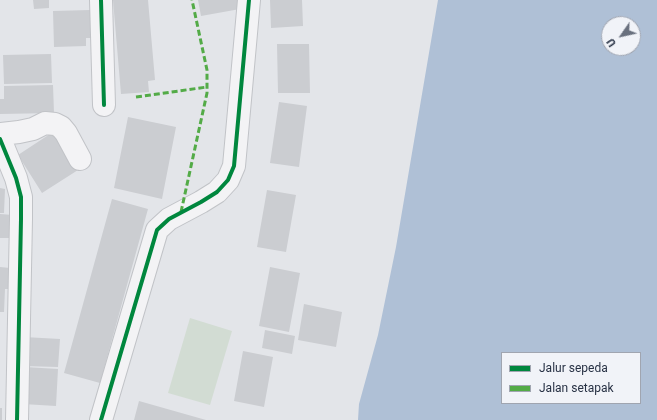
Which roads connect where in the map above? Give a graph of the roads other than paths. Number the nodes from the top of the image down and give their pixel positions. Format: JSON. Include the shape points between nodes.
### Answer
{"nodes":[{"id":1,"x":101,"y":0,"type":"edge"},
{"id":2,"x":250,"y":0,"type":"edge"},
{"id":3,"x":104,"y":105,"type":"dead end"},
{"id":4,"x":0,"y":134,"type":"edge"},
{"id":5,"x":0,"y":139,"type":"edge"},
{"id":6,"x":80,"y":159,"type":"dead end"},
{"id":7,"x":17,"y":420,"type":"edge"},
{"id":8,"x":101,"y":420,"type":"edge"}],
"edges":[{"from":1,"to":3,"type":"street"},
{"from":2,"to":8,"type":"street","via":[[234,166],[228,180],[217,192],[169,219],[157,230]]},
{"from":4,"to":6,"type":"street","via":[[33,129],[46,123],[55,124],[66,133]]},
{"from":5,"to":7,"type":"street","via":[[21,198]]}]}
